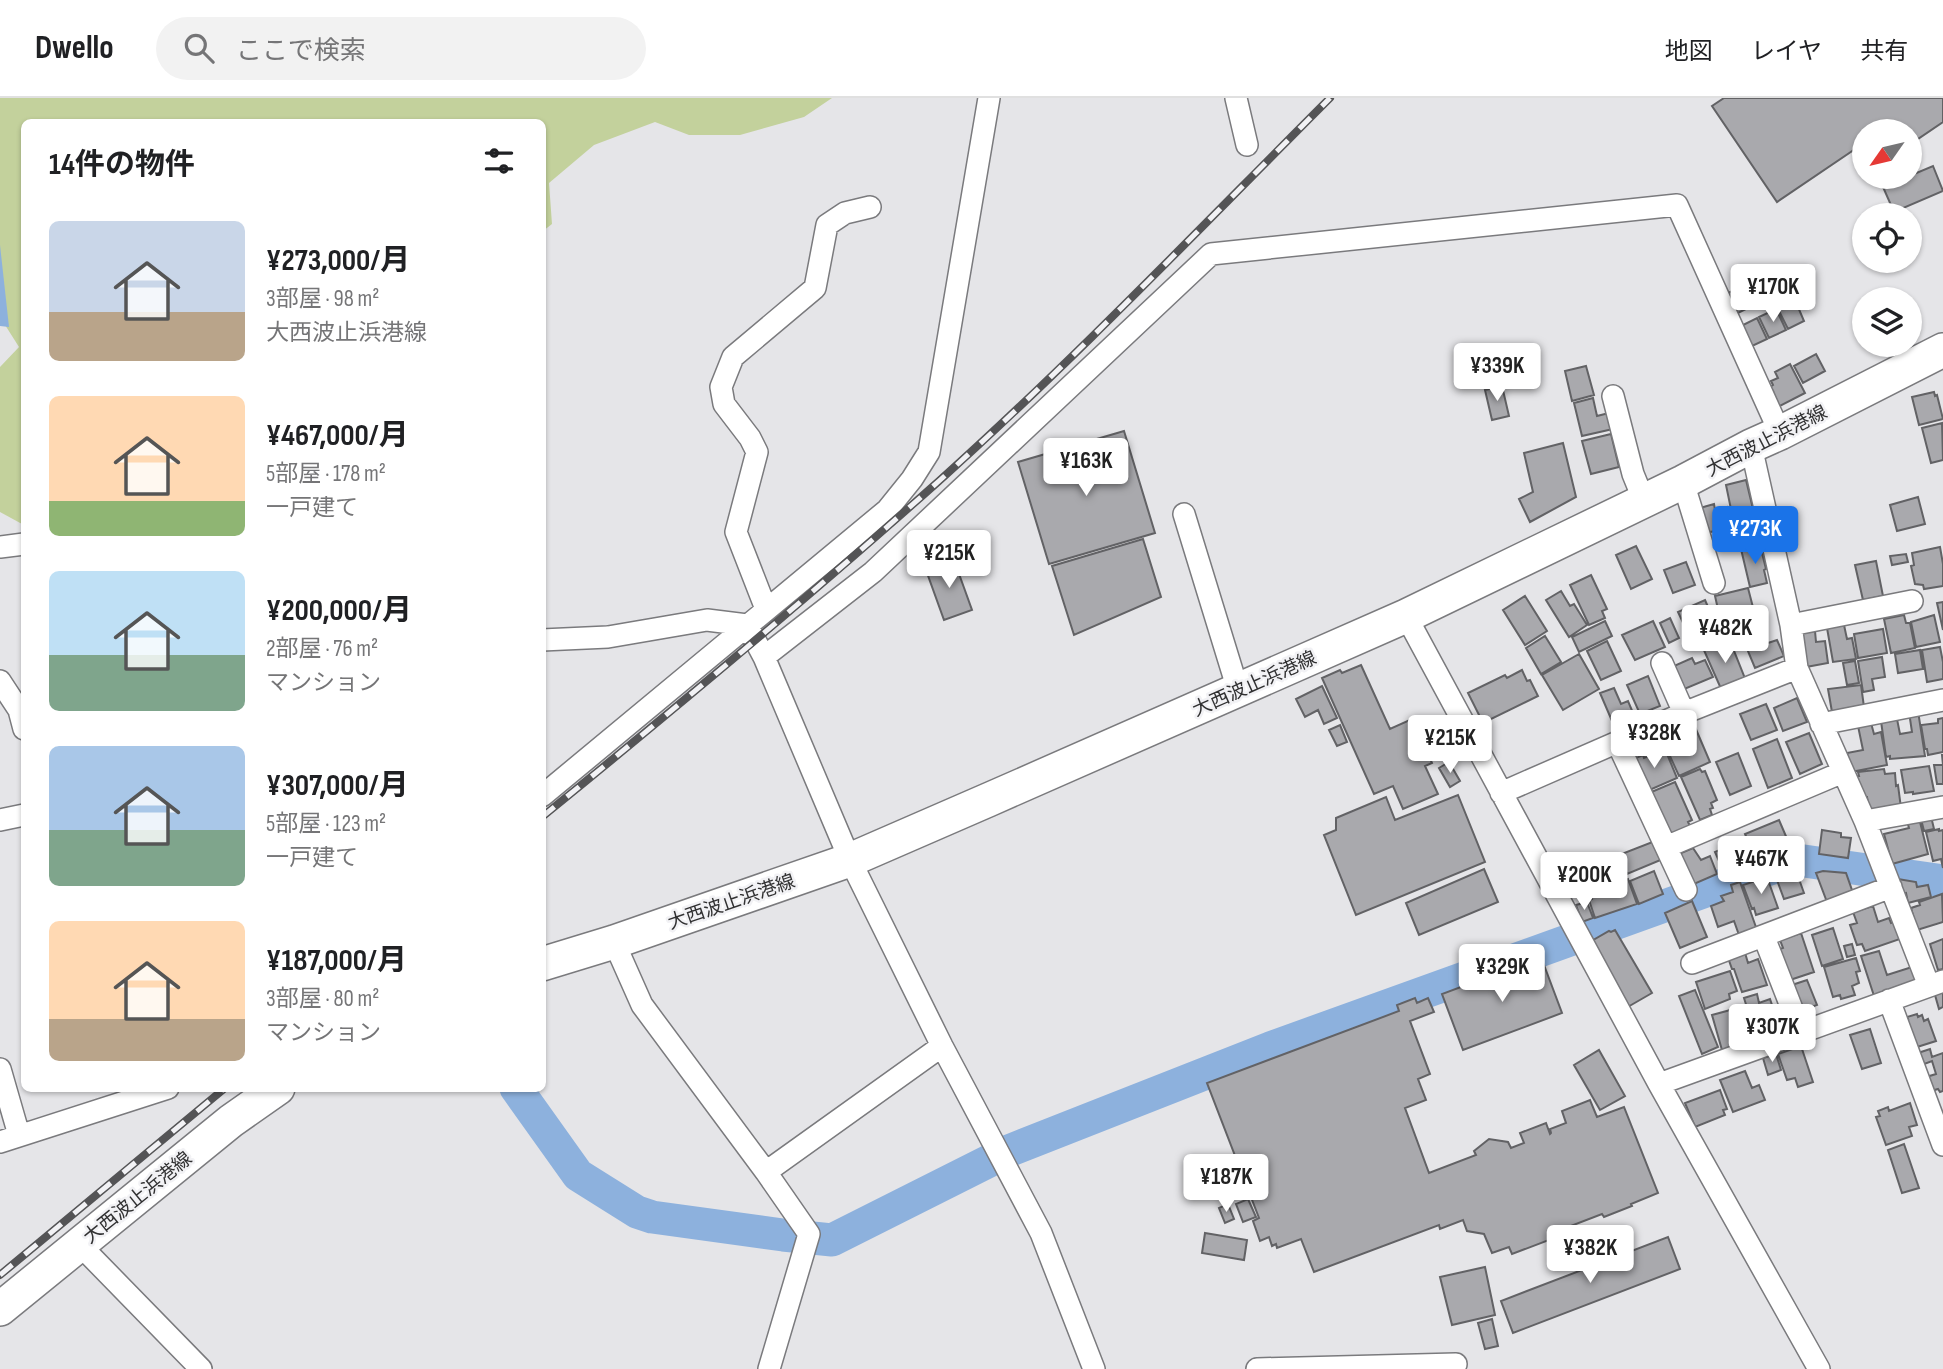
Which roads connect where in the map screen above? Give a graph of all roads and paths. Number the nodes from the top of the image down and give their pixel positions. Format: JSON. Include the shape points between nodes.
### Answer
{"nodes":[{"id":1,"x":989,"y":98,"type":"edge"},
{"id":2,"x":1236,"y":98,"type":"edge"},
{"id":3,"x":1247,"y":145,"type":"dead end"},
{"id":4,"x":870,"y":207,"type":"dead end"},
{"id":5,"x":1943,"y":350,"type":"edge"},
{"id":6,"x":1613,"y":396,"type":"dead end"},
{"id":7,"x":1766,"y":439,"type":"junction"},
{"id":8,"x":1683,"y":482,"type":"junction"},
{"id":9,"x":1644,"y":501,"type":"junction"},
{"id":10,"x":1184,"y":514,"type":"dead end"},
{"id":11,"x":21,"y":544,"type":"edge"},
{"id":12,"x":0,"y":547,"type":"edge"},
{"id":13,"x":1714,"y":583,"type":"dead end"},
{"id":14,"x":1912,"y":601,"type":"dead end"},
{"id":15,"x":766,"y":609,"type":"junction"},
{"id":16,"x":1406,"y":616,"type":"junction"},
{"id":17,"x":747,"y":625,"type":"junction"},
{"id":18,"x":1791,"y":625,"type":"junction"},
{"id":19,"x":546,"y":640,"type":"edge"},
{"id":20,"x":764,"y":657,"type":"junction"},
{"id":21,"x":1662,"y":663,"type":"dead end"},
{"id":22,"x":1797,"y":668,"type":"junction"},
{"id":23,"x":0,"y":681,"type":"edge"},
{"id":24,"x":1238,"y":690,"type":"junction"},
{"id":25,"x":1943,"y":699,"type":"edge"},
{"id":26,"x":1684,"y":713,"type":"junction"},
{"id":27,"x":21,"y":718,"type":"edge"},
{"id":28,"x":1821,"y":724,"type":"junction"},
{"id":29,"x":1617,"y":742,"type":"junction"},
{"id":30,"x":1843,"y":772,"type":"junction"},
{"id":31,"x":546,"y":793,"type":"edge"},
{"id":32,"x":1501,"y":793,"type":"junction"},
{"id":33,"x":1943,"y":807,"type":"edge"},
{"id":34,"x":21,"y":816,"type":"edge"},
{"id":35,"x":0,"y":820,"type":"edge"},
{"id":36,"x":1865,"y":821,"type":"junction"},
{"id":37,"x":1666,"y":847,"type":"junction"},
{"id":38,"x":850,"y":860,"type":"junction"},
{"id":39,"x":1891,"y":887,"type":"junction"},
{"id":40,"x":1686,"y":890,"type":"dead end"},
{"id":41,"x":1763,"y":937,"type":"junction"},
{"id":42,"x":614,"y":942,"type":"junction"},
{"id":43,"x":546,"y":963,"type":"edge"},
{"id":44,"x":1692,"y":963,"type":"dead end"},
{"id":45,"x":1936,"y":983,"type":"edge"},
{"id":46,"x":1889,"y":1000,"type":"junction"},
{"id":47,"x":1801,"y":1032,"type":"junction"},
{"id":48,"x":942,"y":1046,"type":"junction"},
{"id":49,"x":0,"y":1069,"type":"edge"},
{"id":50,"x":1659,"y":1084,"type":"junction"},
{"id":51,"x":155,"y":1092,"type":"edge"},
{"id":52,"x":272,"y":1092,"type":"edge"},
{"id":53,"x":10,"y":1138,"type":"edge"},
{"id":54,"x":1943,"y":1145,"type":"edge"},
{"id":55,"x":766,"y":1172,"type":"junction"},
{"id":56,"x":79,"y":1244,"type":"junction"},
{"id":57,"x":0,"y":1309,"type":"edge"},
{"id":58,"x":1456,"y":1364,"type":"dead end"},
{"id":59,"x":201,"y":1369,"type":"edge"},
{"id":60,"x":769,"y":1369,"type":"edge"},
{"id":61,"x":1094,"y":1369,"type":"edge"},
{"id":62,"x":1257,"y":1369,"type":"edge"},
{"id":63,"x":1819,"y":1369,"type":"edge"}],
"edges":[{"from":1,"to":15,"type":"street","via":[[929,452],[887,509]]},
{"from":2,"to":3,"type":"street"},
{"from":4,"to":15,"type":"street","via":[[845,213],[827,225],[815,288],[733,357],[721,387],[724,404],[757,452],[736,533]]},
{"from":5,"to":7,"type":"main road","name":"大西波止浜港線"},
{"from":6,"to":9,"type":"street"},
{"from":7,"to":8,"type":"main road","name":"大西波止浜港線"},
{"from":7,"to":18,"type":"street"},
{"from":7,"to":20,"type":"street","via":[[1677,205],[1211,254],[873,572]]},
{"from":8,"to":9,"type":"main road","name":"大西波止浜港線"},
{"from":8,"to":13,"type":"street"},
{"from":9,"to":16,"type":"main road","name":"大西波止浜港線"},
{"from":10,"to":24,"type":"street"},
{"from":11,"to":12,"type":"street"},
{"from":14,"to":18,"type":"street"},
{"from":15,"to":17,"type":"street"},
{"from":16,"to":24,"type":"main road","name":"大西波止浜港線"},
{"from":16,"to":32,"type":"street"},
{"from":17,"to":19,"type":"street","via":[[707,620],[608,636]]},
{"from":17,"to":20,"type":"street"},
{"from":17,"to":31,"type":"street"},
{"from":18,"to":22,"type":"street"},
{"from":20,"to":38,"type":"street"},
{"from":21,"to":26,"type":"street"},
{"from":22,"to":26,"type":"street"},
{"from":22,"to":28,"type":"street"},
{"from":23,"to":27,"type":"street"},
{"from":24,"to":38,"type":"main road","name":"大西波止浜港線"},
{"from":25,"to":28,"type":"street"},
{"from":26,"to":29,"type":"street"},
{"from":28,"to":30,"type":"street"},
{"from":29,"to":32,"type":"street"},
{"from":29,"to":37,"type":"street"},
{"from":30,"to":36,"type":"street"},
{"from":30,"to":37,"type":"street"},
{"from":32,"to":50,"type":"street"},
{"from":33,"to":36,"type":"street"},
{"from":34,"to":35,"type":"street"},
{"from":36,"to":39,"type":"street"},
{"from":37,"to":40,"type":"street"},
{"from":38,"to":42,"type":"main road","name":"大西波止浜港線"},
{"from":38,"to":48,"type":"street"},
{"from":39,"to":41,"type":"street"},
{"from":39,"to":45,"type":"street"},
{"from":41,"to":44,"type":"street"},
{"from":41,"to":47,"type":"street"},
{"from":42,"to":43,"type":"main road","name":"大西波止浜港線"},
{"from":42,"to":55,"type":"street","via":[[642,1005]]},
{"from":45,"to":46,"type":"street"},
{"from":46,"to":47,"type":"street"},
{"from":46,"to":54,"type":"street"},
{"from":47,"to":50,"type":"street"},
{"from":48,"to":55,"type":"street"},
{"from":48,"to":61,"type":"street","via":[[1041,1233]]},
{"from":49,"to":53,"type":"street"},
{"from":50,"to":63,"type":"street"},
{"from":51,"to":53,"type":"street"},
{"from":52,"to":56,"type":"main road","name":"大西波止浜港線"},
{"from":55,"to":60,"type":"street","via":[[810,1234]]},
{"from":56,"to":57,"type":"main road","name":"大西波止浜港線"},
{"from":56,"to":59,"type":"street"},
{"from":58,"to":62,"type":"street"}]}
